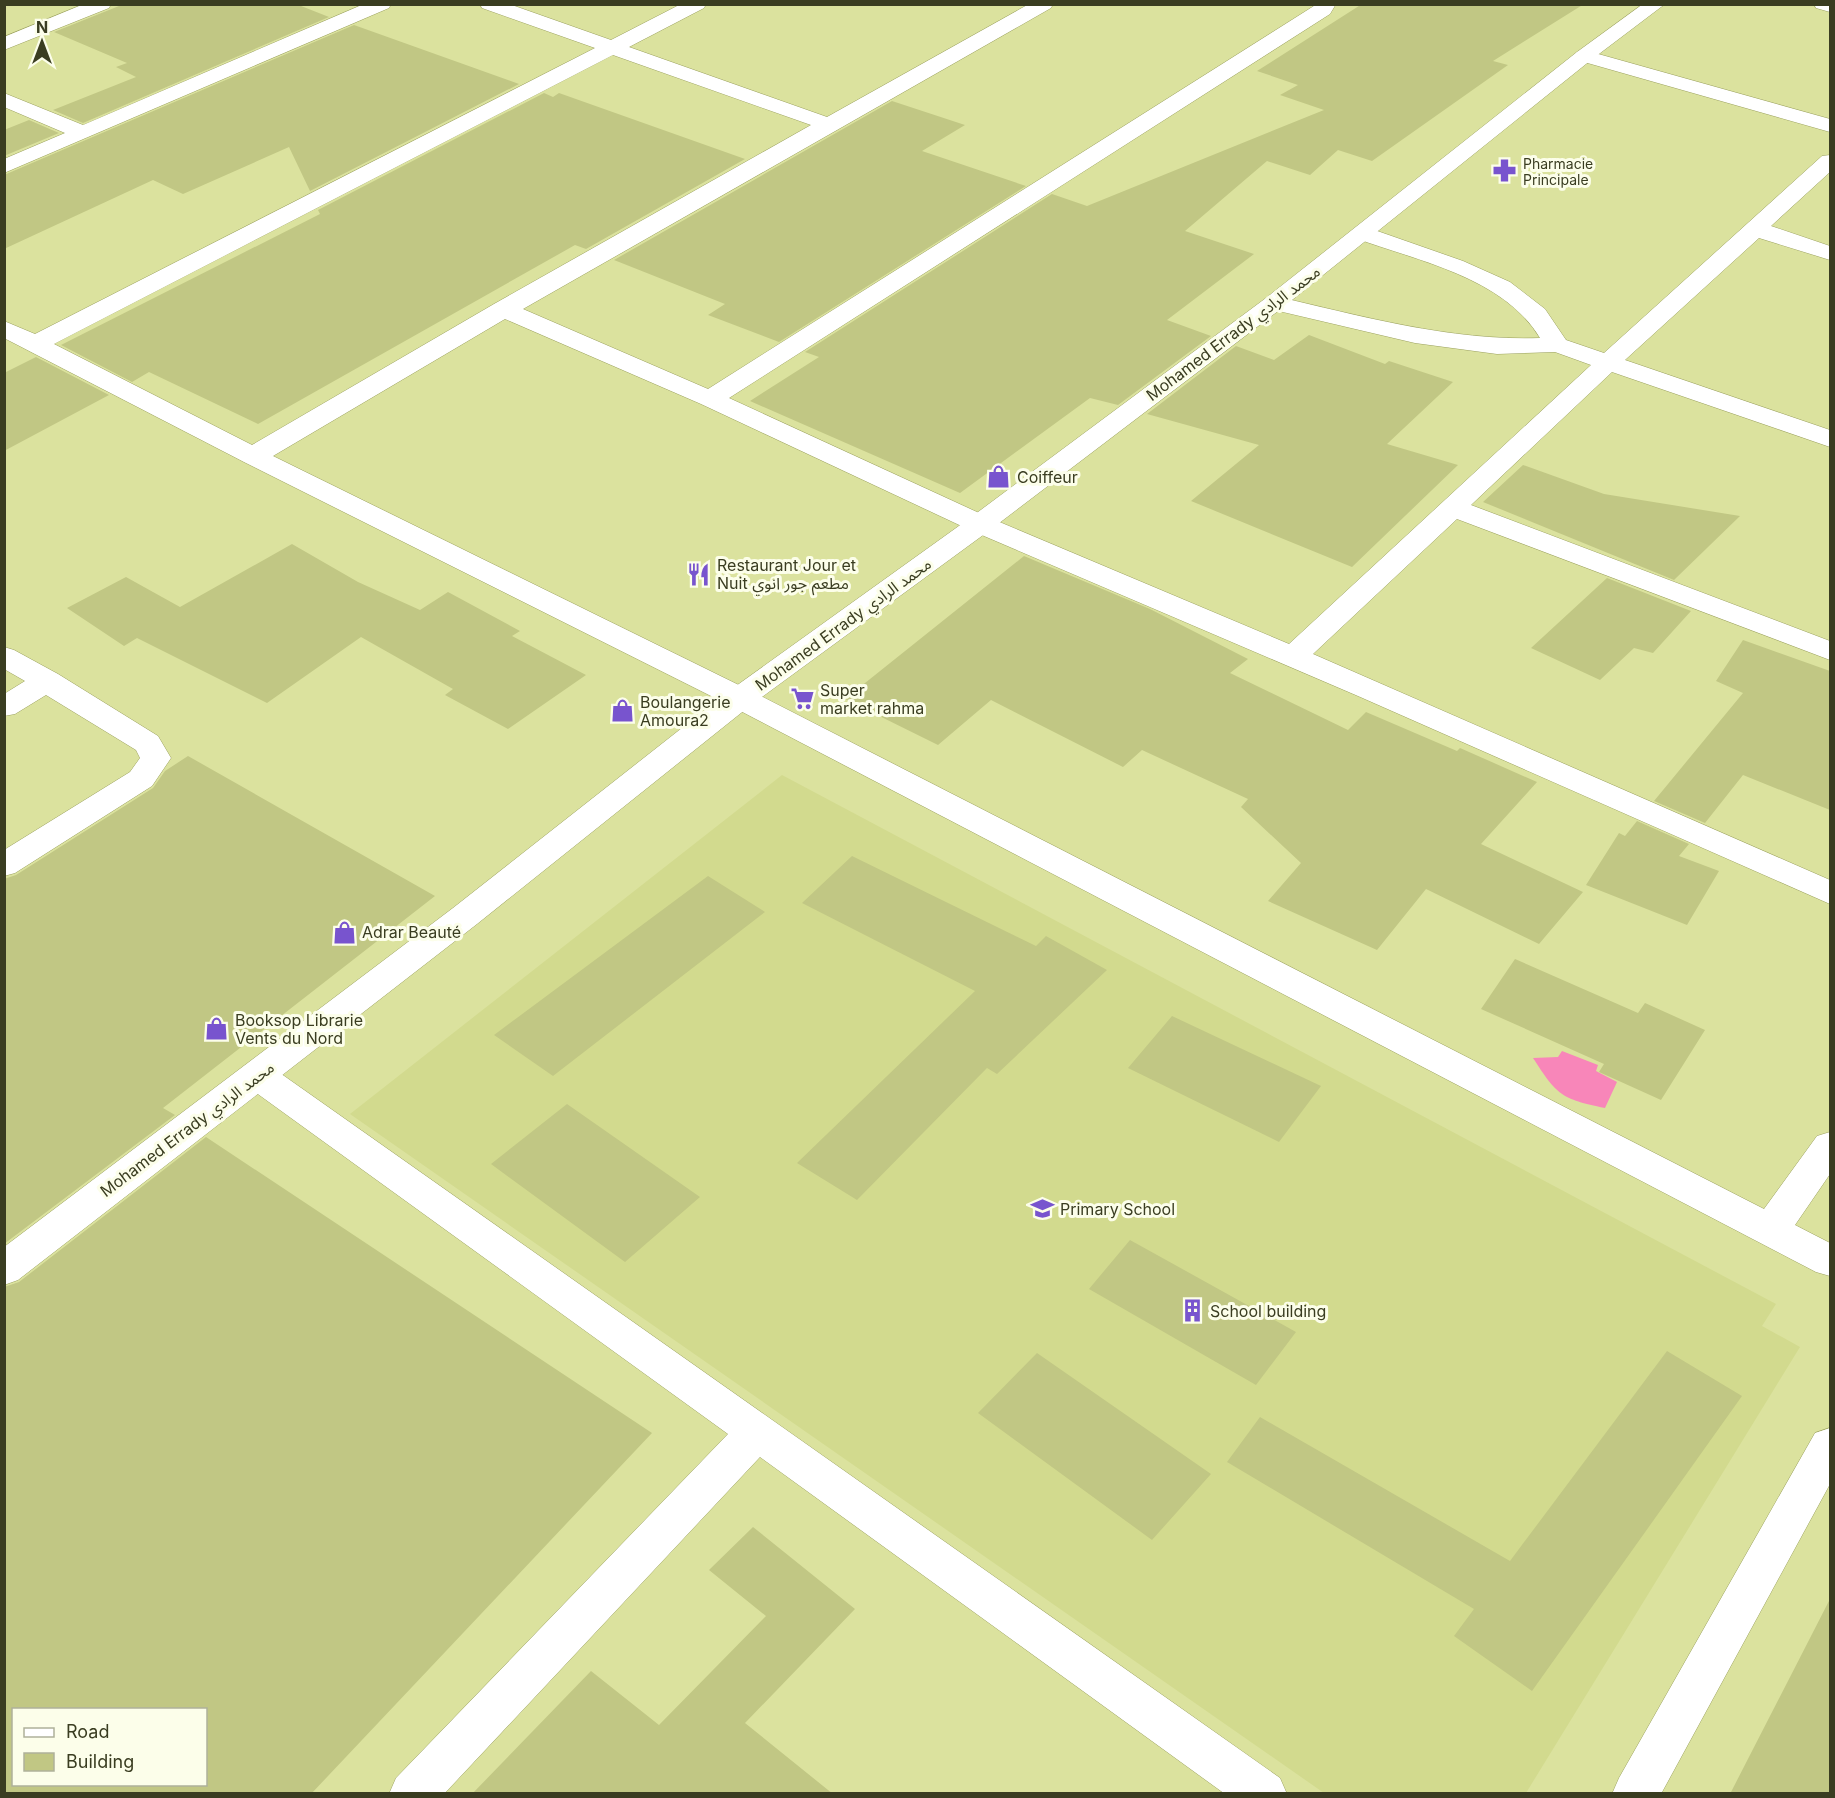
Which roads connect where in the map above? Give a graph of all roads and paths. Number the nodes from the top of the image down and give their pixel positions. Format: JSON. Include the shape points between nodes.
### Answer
{"nodes":[{"id":1,"x":102,"y":4,"type":"edge"},
{"id":2,"x":382,"y":4,"type":"edge"},
{"id":3,"x":489,"y":4,"type":"edge"},
{"id":4,"x":697,"y":4,"type":"edge"},
{"id":5,"x":1044,"y":4,"type":"edge"},
{"id":6,"x":1327,"y":4,"type":"edge"},
{"id":7,"x":1656,"y":4,"type":"edge"},
{"id":8,"x":1823,"y":4,"type":"edge"},
{"id":9,"x":1830,"y":6,"type":"edge"},
{"id":10,"x":4,"y":44,"type":"edge"},
{"id":11,"x":609,"y":49,"type":"junction"},
{"id":12,"x":1584,"y":56,"type":"junction"},
{"id":13,"x":4,"y":99,"type":"edge"},
{"id":14,"x":827,"y":124,"type":"junction"},
{"id":15,"x":1830,"y":126,"type":"edge"},
{"id":16,"x":83,"y":133,"type":"junction"},
{"id":17,"x":1830,"y":161,"type":"edge"},
{"id":18,"x":4,"y":167,"type":"edge"},
{"id":19,"x":1756,"y":229,"type":"junction"},
{"id":20,"x":1363,"y":233,"type":"junction"},
{"id":21,"x":1830,"y":253,"type":"edge"},
{"id":22,"x":1274,"y":303,"type":"junction"},
{"id":23,"x":503,"y":309,"type":"junction"},
{"id":24,"x":4,"y":328,"type":"edge"},
{"id":25,"x":35,"y":344,"type":"junction"},
{"id":26,"x":1557,"y":345,"type":"junction"},
{"id":27,"x":1609,"y":362,"type":"junction"},
{"id":28,"x":710,"y":399,"type":"junction"},
{"id":29,"x":1830,"y":439,"type":"edge"},
{"id":30,"x":253,"y":456,"type":"junction"},
{"id":31,"x":1453,"y":508,"type":"junction"},
{"id":32,"x":980,"y":524,"type":"junction"},
{"id":33,"x":1830,"y":651,"type":"edge"},
{"id":34,"x":4,"y":656,"type":"edge"},
{"id":35,"x":1293,"y":657,"type":"junction"},
{"id":36,"x":47,"y":681,"type":"junction"},
{"id":37,"x":740,"y":698,"type":"junction"},
{"id":38,"x":4,"y":707,"type":"edge"},
{"id":39,"x":4,"y":865,"type":"edge"},
{"id":40,"x":1830,"y":893,"type":"edge"},
{"id":41,"x":257,"y":1075,"type":"junction"},
{"id":42,"x":1830,"y":1146,"type":"edge"},
{"id":43,"x":1770,"y":1230,"type":"junction"},
{"id":44,"x":1830,"y":1261,"type":"edge"},
{"id":45,"x":4,"y":1269,"type":"edge"},
{"id":46,"x":756,"y":1433,"type":"junction"},
{"id":47,"x":1830,"y":1446,"type":"edge"},
{"id":48,"x":412,"y":1794,"type":"edge"},
{"id":49,"x":1264,"y":1794,"type":"edge"},
{"id":50,"x":1635,"y":1794,"type":"edge"}],
"edges":[{"from":1,"to":10,"type":"street"},
{"from":2,"to":16,"type":"street"},
{"from":3,"to":11,"type":"street"},
{"from":4,"to":11,"type":"street"},
{"from":5,"to":14,"type":"street"},
{"from":6,"to":28,"type":"street","via":[[1102,152]]},
{"from":7,"to":12,"type":"street","name":"Mohamed Errady محمد الرادي"},
{"from":8,"to":9,"type":"street"},
{"from":11,"to":14,"type":"street"},
{"from":11,"to":25,"type":"street"},
{"from":12,"to":15,"type":"street"},
{"from":12,"to":20,"type":"street","name":"Mohamed Errady محمد الرادي"},
{"from":13,"to":16,"type":"street"},
{"from":14,"to":23,"type":"street"},
{"from":16,"to":18,"type":"street"},
{"from":17,"to":19,"type":"street"},
{"from":19,"to":21,"type":"street"},
{"from":19,"to":27,"type":"street"},
{"from":20,"to":22,"type":"street","name":"Mohamed Errady محمد الرادي"},
{"from":20,"to":26,"type":"street","via":[[1471,273],[1508,292],[1535,313]]},
{"from":22,"to":26,"type":"street","via":[[1415,336],[1497,346]]},
{"from":22,"to":32,"type":"street","name":"Mohamed Errady محمد الرادي"},
{"from":23,"to":28,"type":"street"},
{"from":23,"to":30,"type":"street"},
{"from":24,"to":25,"type":"street"},
{"from":25,"to":30,"type":"street"},
{"from":26,"to":27,"type":"street"},
{"from":27,"to":29,"type":"street"},
{"from":27,"to":31,"type":"street"},
{"from":28,"to":32,"type":"street"},
{"from":30,"to":37,"type":"street"},
{"from":31,"to":33,"type":"street"},
{"from":31,"to":35,"type":"street"},
{"from":32,"to":35,"type":"street"},
{"from":32,"to":37,"type":"street","name":"Mohamed Errady محمد الرادي"},
{"from":34,"to":36,"type":"street"},
{"from":35,"to":40,"type":"street"},
{"from":36,"to":38,"type":"street"},
{"from":36,"to":39,"type":"street","via":[[147,743],[156,758],[141,779]]},
{"from":37,"to":41,"type":"street","name":"Mohamed Errady محمد الرادي"},
{"from":37,"to":43,"type":"street"},
{"from":41,"to":45,"type":"street","name":"Mohamed Errady محمد الرادي"},
{"from":41,"to":46,"type":"street"},
{"from":42,"to":43,"type":"street"},
{"from":43,"to":44,"type":"street"},
{"from":46,"to":48,"type":"street"},
{"from":46,"to":49,"type":"street"},
{"from":47,"to":50,"type":"street"}]}
